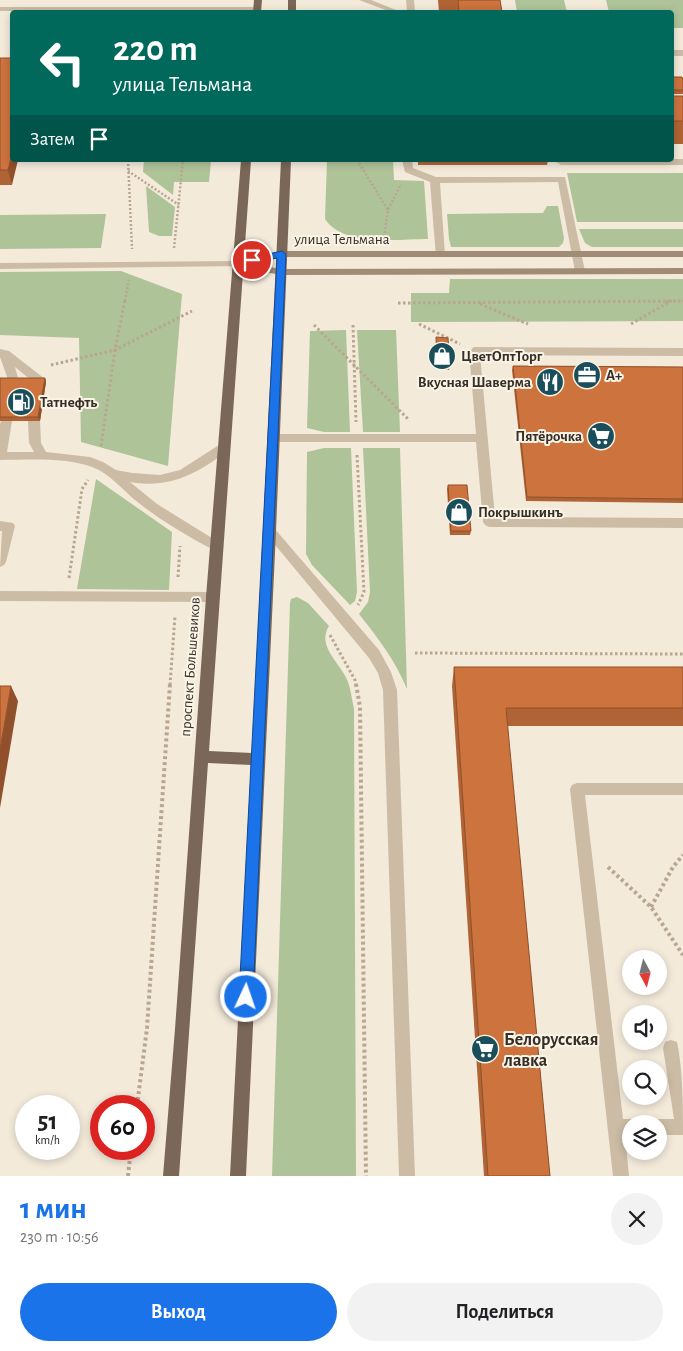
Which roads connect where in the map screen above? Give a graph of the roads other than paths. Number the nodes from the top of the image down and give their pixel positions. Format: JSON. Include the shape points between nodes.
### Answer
{"nodes":[{"id":1,"x":363,"y":0,"type":"edge"},
{"id":2,"x":0,"y":9,"type":"edge"},
{"id":3,"x":128,"y":10,"type":"edge"},
{"id":4,"x":391,"y":10,"type":"edge"},
{"id":5,"x":246,"y":162,"type":"edge"},
{"id":6,"x":286,"y":162,"type":"edge"},
{"id":7,"x":561,"y":162,"type":"edge"},
{"id":8,"x":408,"y":165,"type":"edge"},
{"id":9,"x":562,"y":179,"type":"junction"},
{"id":10,"x":435,"y":180,"type":"junction"},
{"id":11,"x":282,"y":254,"type":"junction"},
{"id":12,"x":683,"y":254,"type":"edge"},
{"id":13,"x":440,"y":255,"type":"junction"},
{"id":14,"x":577,"y":255,"type":"junction"},
{"id":15,"x":238,"y":264,"type":"junction"},
{"id":16,"x":0,"y":266,"type":"edge"},
{"id":17,"x":580,"y":271,"type":"junction"},
{"id":18,"x":683,"y":271,"type":"edge"},
{"id":19,"x":281,"y":272,"type":"junction"},
{"id":20,"x":683,"y":352,"type":"edge"},
{"id":21,"x":2,"y":354,"type":"edge"},
{"id":22,"x":14,"y":382,"type":"edge"},
{"id":23,"x":41,"y":382,"type":"edge"},
{"id":24,"x":6,"y":421,"type":"edge"},
{"id":25,"x":34,"y":421,"type":"edge"},
{"id":26,"x":274,"y":438,"type":"junction"},
{"id":27,"x":482,"y":438,"type":"junction"},
{"id":28,"x":223,"y":448,"type":"junction"},
{"id":29,"x":1,"y":456,"type":"edge"},
{"id":30,"x":43,"y":457,"type":"junction"},
{"id":31,"x":113,"y":474,"type":"junction"},
{"id":32,"x":683,"y":523,"type":"edge"},
{"id":33,"x":0,"y":526,"type":"edge"},
{"id":34,"x":270,"y":531,"type":"junction"},
{"id":35,"x":216,"y":546,"type":"junction"},
{"id":36,"x":0,"y":562,"type":"edge"},
{"id":37,"x":0,"y":596,"type":"edge"},
{"id":38,"x":212,"y":597,"type":"junction"},
{"id":39,"x":201,"y":757,"type":"junction"},
{"id":40,"x":258,"y":759,"type":"junction"},
{"id":41,"x":683,"y":789,"type":"edge"},
{"id":42,"x":671,"y":1048,"type":"dead end"},
{"id":43,"x":622,"y":1115,"type":"edge"},
{"id":44,"x":667,"y":1127,"type":"edge"},
{"id":45,"x":622,"y":1160,"type":"edge"},
{"id":46,"x":171,"y":1176,"type":"edge"},
{"id":47,"x":238,"y":1176,"type":"edge"},
{"id":48,"x":408,"y":1176,"type":"edge"},
{"id":49,"x":621,"y":1176,"type":"edge"}],
"edges":[{"from":1,"to":4,"type":"street"},
{"from":2,"to":3,"type":"street"},
{"from":5,"to":15,"type":"main road","name":"проспект Большевиков"},
{"from":6,"to":11,"type":"main road"},
{"from":7,"to":9,"type":"street"},
{"from":8,"to":10,"type":"street"},
{"from":9,"to":10,"type":"street"},
{"from":9,"to":14,"type":"street"},
{"from":10,"to":13,"type":"street"},
{"from":11,"to":13,"type":"street","name":"улица Тельмана"},
{"from":11,"to":15,"type":"street","name":"улица Тельмана"},
{"from":11,"to":19,"type":"main road"},
{"from":12,"to":14,"type":"street","name":"улица Тельмана"},
{"from":13,"to":14,"type":"street","name":"улица Тельмана"},
{"from":14,"to":17,"type":"street"},
{"from":15,"to":16,"type":"street"},
{"from":15,"to":19,"type":"street"},
{"from":15,"to":28,"type":"main road","name":"проспект Большевиков"},
{"from":17,"to":18,"type":"street"},
{"from":17,"to":19,"type":"street"},
{"from":19,"to":26,"type":"main road"},
{"from":20,"to":27,"type":"street","via":[[474,351]]},
{"from":21,"to":22,"type":"street"},
{"from":21,"to":23,"type":"street"},
{"from":24,"to":29,"type":"street"},
{"from":25,"to":30,"type":"street","via":[[35,443]]},
{"from":26,"to":27,"type":"street"},
{"from":26,"to":34,"type":"main road"},
{"from":27,"to":32,"type":"street","via":[[489,522]]},
{"from":28,"to":31,"type":"street","via":[[200,466],[176,477],[157,481]]},
{"from":28,"to":35,"type":"main road","name":"проспект Большевиков"},
{"from":29,"to":30,"type":"street"},
{"from":30,"to":31,"type":"street","via":[[98,464]]},
{"from":31,"to":35,"type":"street","via":[[144,500]]},
{"from":33,"to":36,"type":"street","via":[[9,526]]},
{"from":34,"to":40,"type":"main road"},
{"from":34,"to":48,"type":"street","via":[[374,654],[390,690]]},
{"from":35,"to":38,"type":"main road","name":"проспект Большевиков"},
{"from":37,"to":38,"type":"street"},
{"from":38,"to":39,"type":"main road","name":"проспект Большевиков"},
{"from":39,"to":40,"type":"main road"},
{"from":39,"to":46,"type":"main road","name":"проспект Большевиков"},
{"from":40,"to":47,"type":"main road"},
{"from":41,"to":43,"type":"street","via":[[577,789]]},
{"from":42,"to":44,"type":"street","via":[[683,1127]]},
{"from":45,"to":49,"type":"street"}]}
